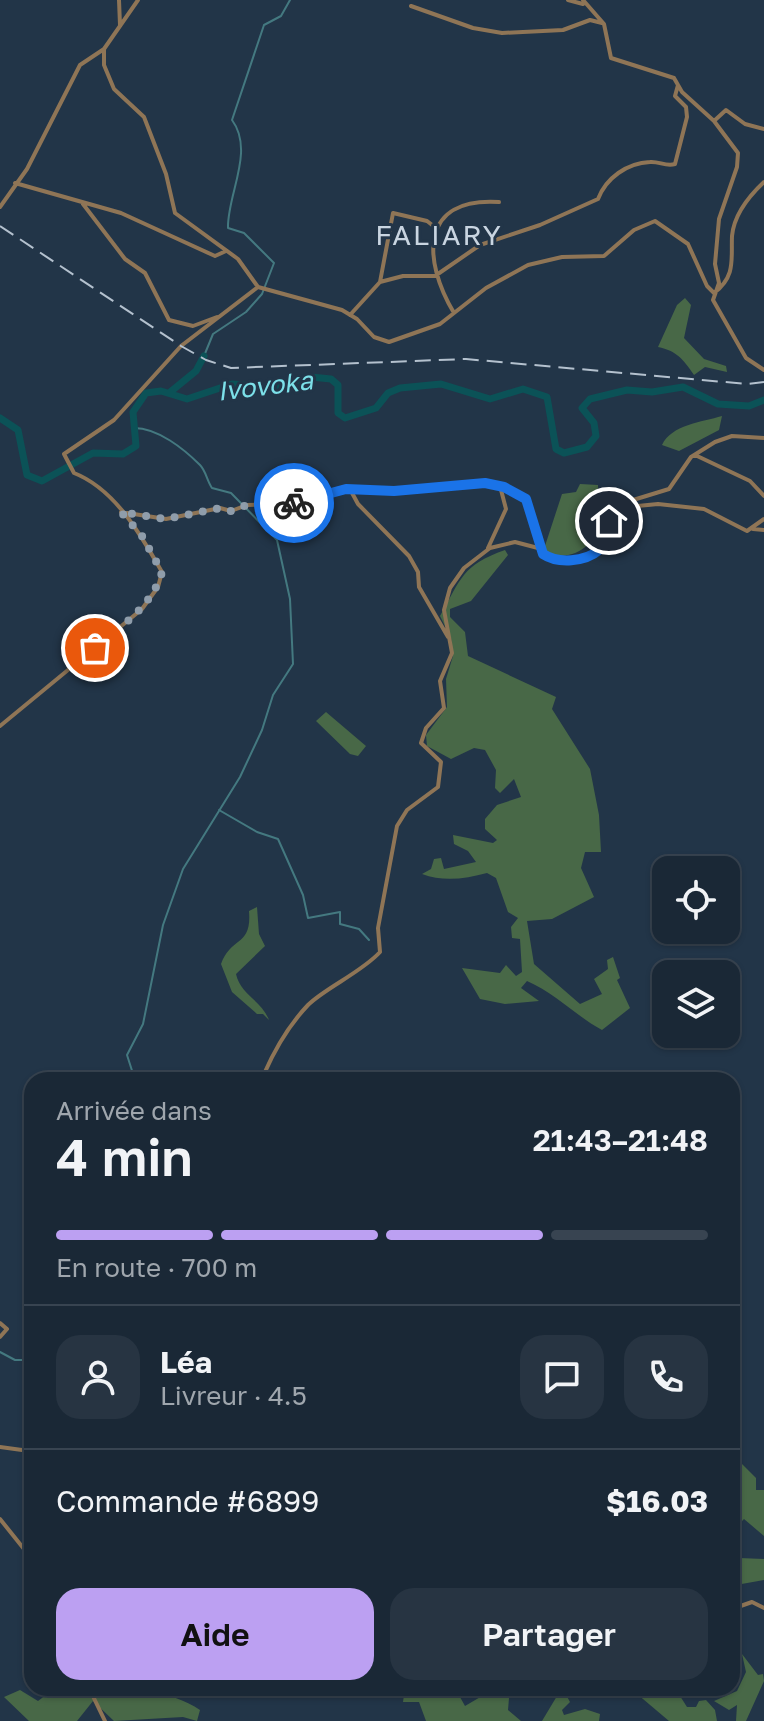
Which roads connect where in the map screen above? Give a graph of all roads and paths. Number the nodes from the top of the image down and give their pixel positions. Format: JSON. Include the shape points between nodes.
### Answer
{"nodes":[{"id":1,"x":119,"y":0,"type":"edge"},
{"id":2,"x":138,"y":0,"type":"edge"},
{"id":3,"x":568,"y":0,"type":"edge"},
{"id":4,"x":583,"y":2,"type":"edge"},
{"id":5,"x":411,"y":6,"type":"dead end"},
{"id":6,"x":604,"y":24,"type":"junction"},
{"id":7,"x":120,"y":28,"type":"junction"},
{"id":8,"x":104,"y":49,"type":"junction"},
{"id":9,"x":678,"y":85,"type":"junction"},
{"id":10,"x":714,"y":121,"type":"junction"},
{"id":11,"x":764,"y":129,"type":"edge"},
{"id":12,"x":764,"y":182,"type":"edge"},
{"id":13,"x":15,"y":183,"type":"junction"},
{"id":14,"x":81,"y":202,"type":"junction"},
{"id":15,"x":499,"y":202,"type":"dead end"},
{"id":16,"x":0,"y":207,"type":"edge"},
{"id":17,"x":437,"y":231,"type":"junction"},
{"id":18,"x":226,"y":251,"type":"junction"},
{"id":19,"x":435,"y":276,"type":"junction"},
{"id":20,"x":251,"y":279,"type":"junction"},
{"id":21,"x":380,"y":282,"type":"junction"},
{"id":22,"x":261,"y":289,"type":"junction"},
{"id":23,"x":714,"y":293,"type":"junction"},
{"id":24,"x":247,"y":294,"type":"junction"},
{"id":25,"x":227,"y":312,"type":"junction"},
{"id":26,"x":455,"y":313,"type":"junction"},
{"id":27,"x":350,"y":315,"type":"junction"},
{"id":28,"x":764,"y":370,"type":"edge"},
{"id":29,"x":764,"y":438,"type":"edge"},
{"id":30,"x":695,"y":455,"type":"junction"},
{"id":31,"x":499,"y":486,"type":"junction"},
{"id":32,"x":351,"y":489,"type":"junction"},
{"id":33,"x":764,"y":496,"type":"edge"},
{"id":34,"x":615,"y":509,"type":"junction"},
{"id":35,"x":121,"y":512,"type":"junction"},
{"id":36,"x":764,"y":519,"type":"edge"},
{"id":37,"x":753,"y":529,"type":"junction"},
{"id":38,"x":764,"y":530,"type":"edge"},
{"id":39,"x":487,"y":550,"type":"junction"},
{"id":40,"x":540,"y":550,"type":"junction"},
{"id":41,"x":451,"y":643,"type":"junction"},
{"id":42,"x":0,"y":726,"type":"edge"},
{"id":43,"x":265,"y":1072,"type":"edge"},
{"id":44,"x":0,"y":1323,"type":"edge"},
{"id":45,"x":0,"y":1337,"type":"edge"},
{"id":46,"x":0,"y":1447,"type":"edge"},
{"id":47,"x":24,"y":1449,"type":"edge"},
{"id":48,"x":0,"y":1519,"type":"edge"},
{"id":49,"x":24,"y":1549,"type":"edge"},
{"id":50,"x":740,"y":1606,"type":"edge"},
{"id":51,"x":764,"y":1608,"type":"edge"},
{"id":52,"x":93,"y":1696,"type":"edge"},
{"id":53,"x":105,"y":1721,"type":"edge"}],
"edges":[{"from":1,"to":7,"type":"street"},
{"from":2,"to":7,"type":"street"},
{"from":3,"to":4,"type":"street"},
{"from":4,"to":6,"type":"street"},
{"from":5,"to":6,"type":"street","via":[[502,33],[563,30],[590,20]]},
{"from":6,"to":9,"type":"street","via":[[611,58],[660,72]]},
{"from":7,"to":8,"type":"street"},
{"from":8,"to":13,"type":"street","via":[[80,65]]},
{"from":8,"to":18,"type":"street","via":[[114,89],[144,117],[175,213]]},
{"from":9,"to":10,"type":"street"},
{"from":9,"to":19,"type":"street","via":[[675,96],[686,107],[687,117],[675,164],[628,167],[606,182],[595,201],[480,245]]},
{"from":10,"to":11,"type":"street","via":[[726,110],[745,124]]},
{"from":10,"to":23,"type":"street","via":[[738,153],[719,219],[719,283]]},
{"from":12,"to":23,"type":"street","via":[[747,199],[732,236],[731,276]]},
{"from":13,"to":14,"type":"street"},
{"from":13,"to":16,"type":"street"},
{"from":14,"to":18,"type":"street","via":[[121,213],[215,256]]},
{"from":14,"to":25,"type":"street","via":[[125,259],[150,280],[165,316],[174,324],[193,326]]},
{"from":15,"to":17,"type":"street","via":[[471,201],[441,218]]},
{"from":17,"to":19,"type":"street"},
{"from":17,"to":21,"type":"street","via":[[427,221],[393,213]]},
{"from":18,"to":20,"type":"street"},
{"from":19,"to":21,"type":"street"},
{"from":19,"to":26,"type":"street"},
{"from":20,"to":22,"type":"street"},
{"from":20,"to":24,"type":"street"},
{"from":21,"to":27,"type":"street"},
{"from":22,"to":24,"type":"street"},
{"from":22,"to":27,"type":"street"},
{"from":23,"to":26,"type":"street","via":[[688,244],[655,221],[634,230],[604,256],[562,257],[504,276]]},
{"from":23,"to":28,"type":"street","via":[[746,358]]},
{"from":24,"to":25,"type":"street"},
{"from":25,"to":35,"type":"street","via":[[181,346],[114,420],[64,454],[74,473],[93,481]]},
{"from":26,"to":27,"type":"street","via":[[425,332],[389,342],[374,337]]},
{"from":29,"to":30,"type":"street","via":[[732,436]]},
{"from":30,"to":33,"type":"street","via":[[750,481]]},
{"from":30,"to":34,"type":"street","via":[[669,489],[627,500]]},
{"from":31,"to":32,"type":"street"},
{"from":31,"to":39,"type":"street","via":[[506,509]]},
{"from":31,"to":40,"type":"street","via":[[526,499]]},
{"from":32,"to":35,"type":"street","via":[[296,503],[211,509],[166,519]]},
{"from":32,"to":41,"type":"street","via":[[358,504],[409,556],[419,587]]},
{"from":34,"to":37,"type":"street","via":[[658,504],[704,509]]},
{"from":34,"to":40,"type":"street","via":[[594,554],[554,559]]},
{"from":35,"to":42,"type":"street","via":[[162,572],[158,587],[142,609]]},
{"from":36,"to":37,"type":"street"},
{"from":37,"to":38,"type":"street"},
{"from":39,"to":40,"type":"street","via":[[515,542]]},
{"from":39,"to":41,"type":"street","via":[[464,568],[448,593],[444,610]]},
{"from":41,"to":43,"type":"street","via":[[450,661],[440,681],[444,708],[421,736],[424,749],[441,762],[438,787],[407,810],[397,826],[378,928],[380,952],[310,1003],[284,1033]]},
{"from":44,"to":45,"type":"street","via":[[7,1329]]},
{"from":46,"to":47,"type":"street"},
{"from":48,"to":49,"type":"street"},
{"from":50,"to":51,"type":"street","via":[[752,1602]]},
{"from":52,"to":53,"type":"street"}]}
